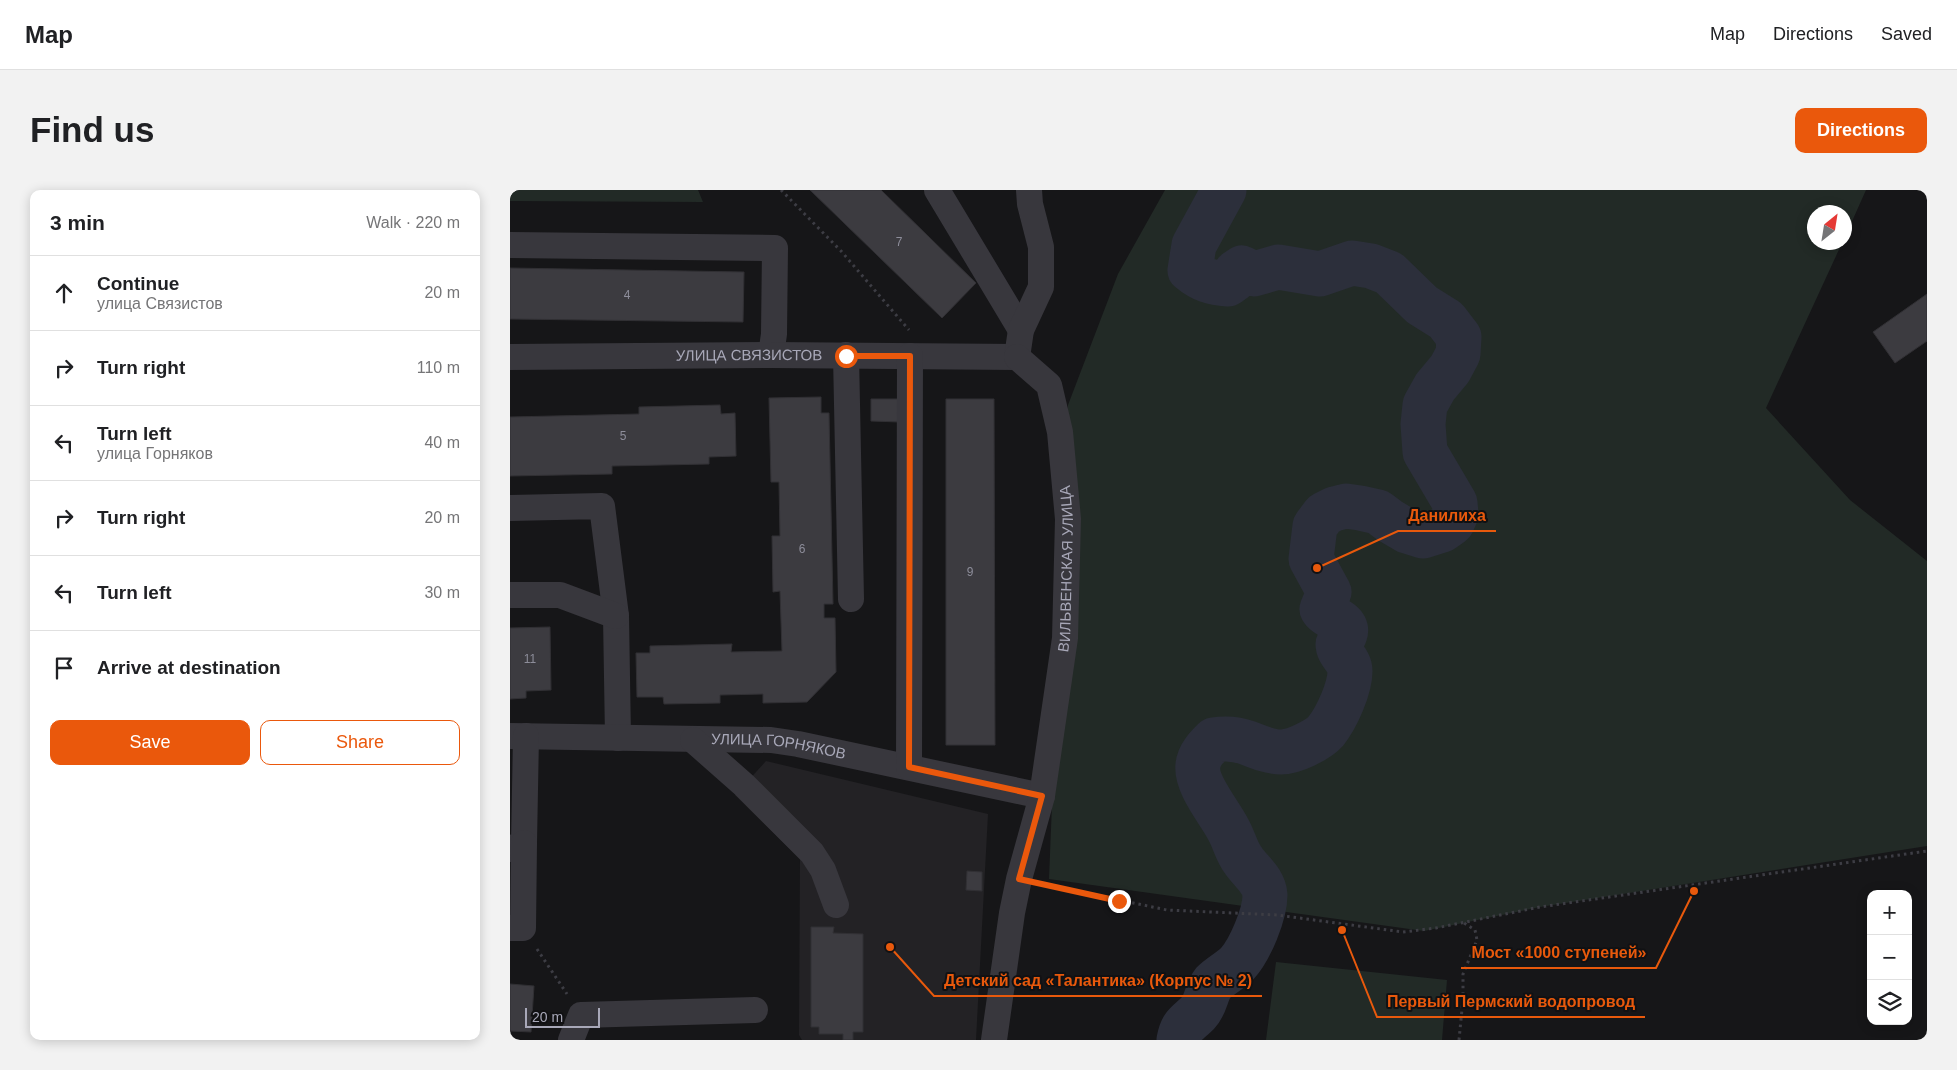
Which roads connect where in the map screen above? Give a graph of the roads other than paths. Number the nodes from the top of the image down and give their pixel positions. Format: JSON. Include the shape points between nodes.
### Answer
{"nodes":[{"id":1,"x":937,"y":190,"type":"edge"},
{"id":2,"x":1029,"y":190,"type":"edge"},
{"id":3,"x":510,"y":244,"type":"edge"},
{"id":4,"x":1021,"y":330,"type":"junction"},
{"id":5,"x":912,"y":345,"type":"junction"},
{"id":6,"x":771,"y":355,"type":"junction"},
{"id":7,"x":846,"y":356,"type":"junction"},
{"id":8,"x":1017,"y":356,"type":"junction"},
{"id":9,"x":510,"y":357,"type":"edge"},
{"id":10,"x":510,"y":508,"type":"edge"},
{"id":11,"x":510,"y":595,"type":"edge"},
{"id":12,"x":851,"y":599,"type":"dead end"},
{"id":13,"x":616,"y":616,"type":"junction"},
{"id":14,"x":518,"y":736,"type":"edge"},
{"id":15,"x":618,"y":738,"type":"junction"},
{"id":16,"x":693,"y":740,"type":"junction"},
{"id":17,"x":909,"y":767,"type":"junction"},
{"id":18,"x":1042,"y":796,"type":"junction"},
{"id":19,"x":517,"y":846,"type":"edge"},
{"id":20,"x":836,"y":905,"type":"dead end"},
{"id":21,"x":517,"y":928,"type":"edge"},
{"id":22,"x":755,"y":1010,"type":"dead end"},
{"id":23,"x":571,"y":1040,"type":"edge"},
{"id":24,"x":994,"y":1040,"type":"edge"}],
"edges":[{"from":1,"to":4,"type":"street"},
{"from":2,"to":4,"type":"street","via":[[1041,247],[1041,287]]},
{"from":3,"to":6,"type":"street","via":[[775,248]]},
{"from":4,"to":8,"type":"street"},
{"from":5,"to":7,"type":"street","name":"УЛИЦА СВЯЗИСТОВ"},
{"from":5,"to":8,"type":"street","name":"УЛИЦА СВЯЗИСТОВ"},
{"from":5,"to":17,"type":"street"},
{"from":6,"to":7,"type":"street","name":"УЛИЦА СВЯЗИСТОВ"},
{"from":6,"to":9,"type":"street","name":"УЛИЦА СВЯЗИСТОВ"},
{"from":7,"to":12,"type":"street"},
{"from":8,"to":18,"type":"street","name":"ВИЛЬВЕНСКАЯ УЛИЦА","via":[[1049,385],[1060,432],[1068,519],[1065,638]]},
{"from":10,"to":13,"type":"street","via":[[602,506]]},
{"from":11,"to":13,"type":"street","via":[[560,595]]},
{"from":13,"to":15,"type":"street"},
{"from":14,"to":15,"type":"street","name":"УЛИЦА ГОРНЯКОВ"},
{"from":14,"to":19,"type":"street"},
{"from":15,"to":16,"type":"street","name":"УЛИЦА ГОРНЯКОВ"},
{"from":16,"to":17,"type":"street","name":"УЛИЦА ГОРНЯКОВ","via":[[771,740]]},
{"from":16,"to":20,"type":"street","via":[[812,853],[828,880]]},
{"from":17,"to":18,"type":"street","name":"УЛИЦА ГОРНЯКОВ"},
{"from":18,"to":24,"type":"street","name":"ВИЛЬВЕНСКАЯ УЛИЦА","via":[[1012,913]]},
{"from":19,"to":21,"type":"street"},
{"from":22,"to":23,"type":"street","via":[[581,1016]]}]}
